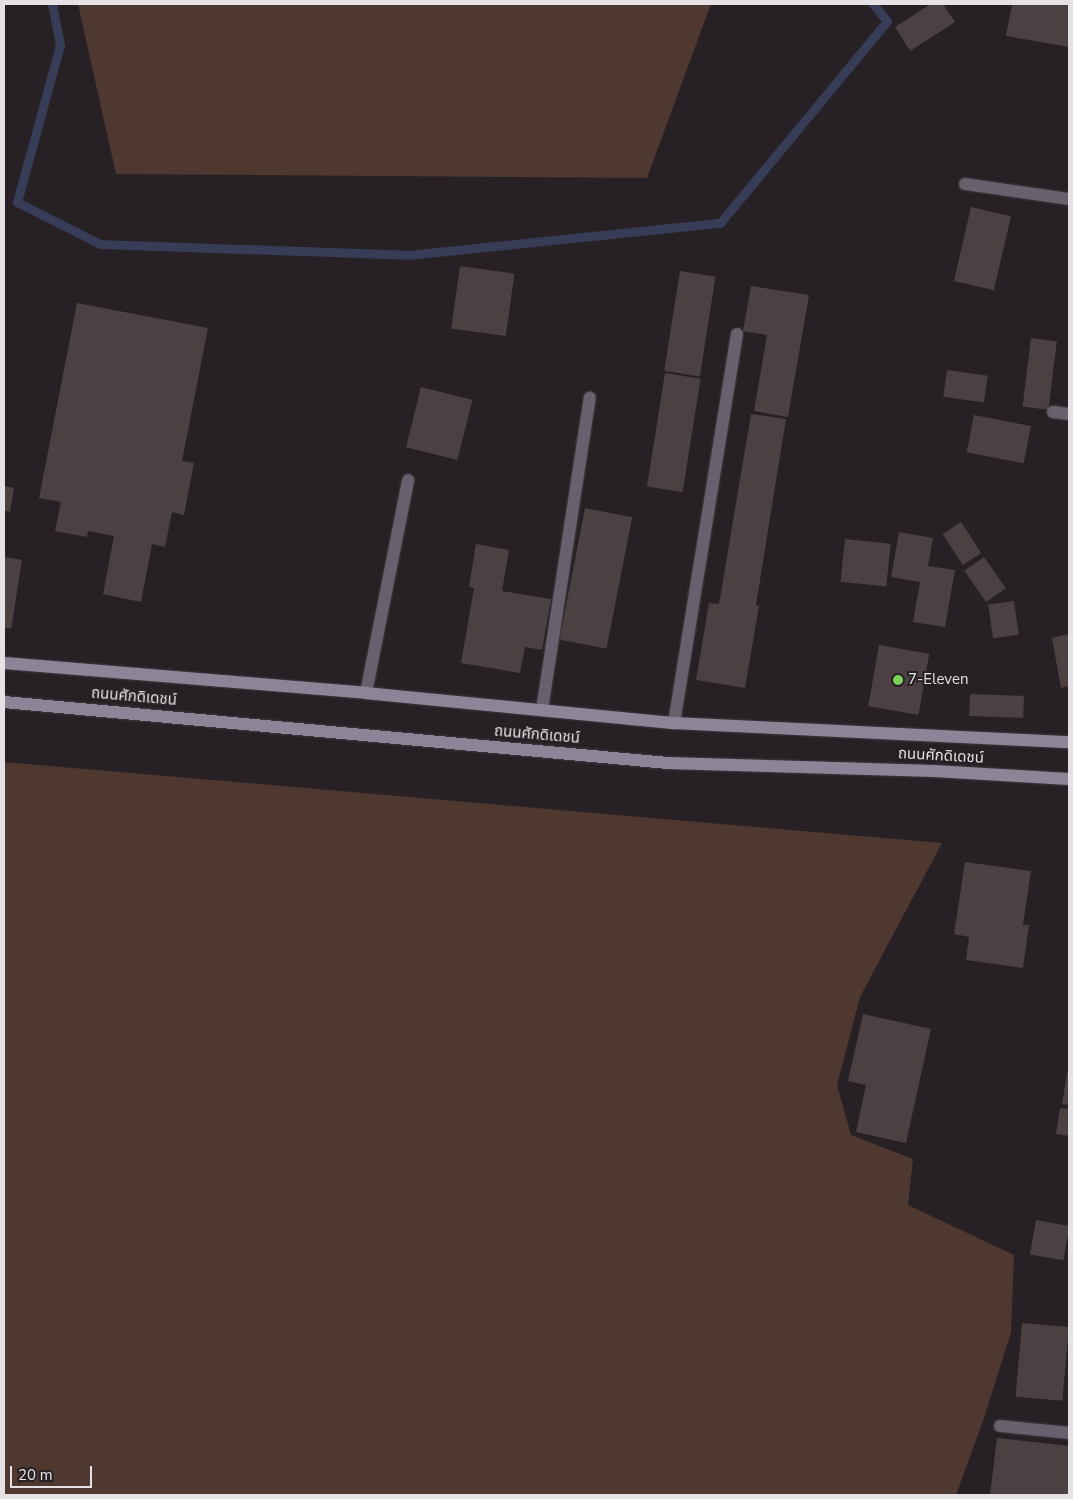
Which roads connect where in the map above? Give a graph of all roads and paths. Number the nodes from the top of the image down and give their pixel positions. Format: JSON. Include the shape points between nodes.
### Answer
{"nodes":[{"id":1,"x":965,"y":184,"type":"dead end"},
{"id":2,"x":1069,"y":199,"type":"edge"},
{"id":3,"x":737,"y":334,"type":"dead end"},
{"id":4,"x":590,"y":398,"type":"dead end"},
{"id":5,"x":1052,"y":412,"type":"dead end"},
{"id":6,"x":1069,"y":414,"type":"edge"},
{"id":7,"x":408,"y":480,"type":"dead end"},
{"id":8,"x":4,"y":663,"type":"edge"},
{"id":9,"x":366,"y":693,"type":"junction"},
{"id":10,"x":4,"y":702,"type":"edge"},
{"id":11,"x":542,"y":710,"type":"junction"},
{"id":12,"x":674,"y":723,"type":"junction"},
{"id":13,"x":1069,"y":742,"type":"edge"},
{"id":14,"x":1069,"y":779,"type":"edge"},
{"id":15,"x":1000,"y":1426,"type":"dead end"},
{"id":16,"x":1069,"y":1432,"type":"edge"}],
"edges":[{"from":1,"to":2,"type":"street"},
{"from":3,"to":12,"type":"street"},
{"from":4,"to":11,"type":"street"},
{"from":5,"to":6,"type":"street"},
{"from":7,"to":9,"type":"street"},
{"from":8,"to":9,"type":"main road"},
{"from":9,"to":11,"type":"main road"},
{"from":10,"to":14,"type":"main road","name":"ถนนศักดิเดชน์","via":[[668,763],[934,771]]},
{"from":11,"to":12,"type":"main road"},
{"from":12,"to":13,"type":"main road"},
{"from":15,"to":16,"type":"street"}]}
